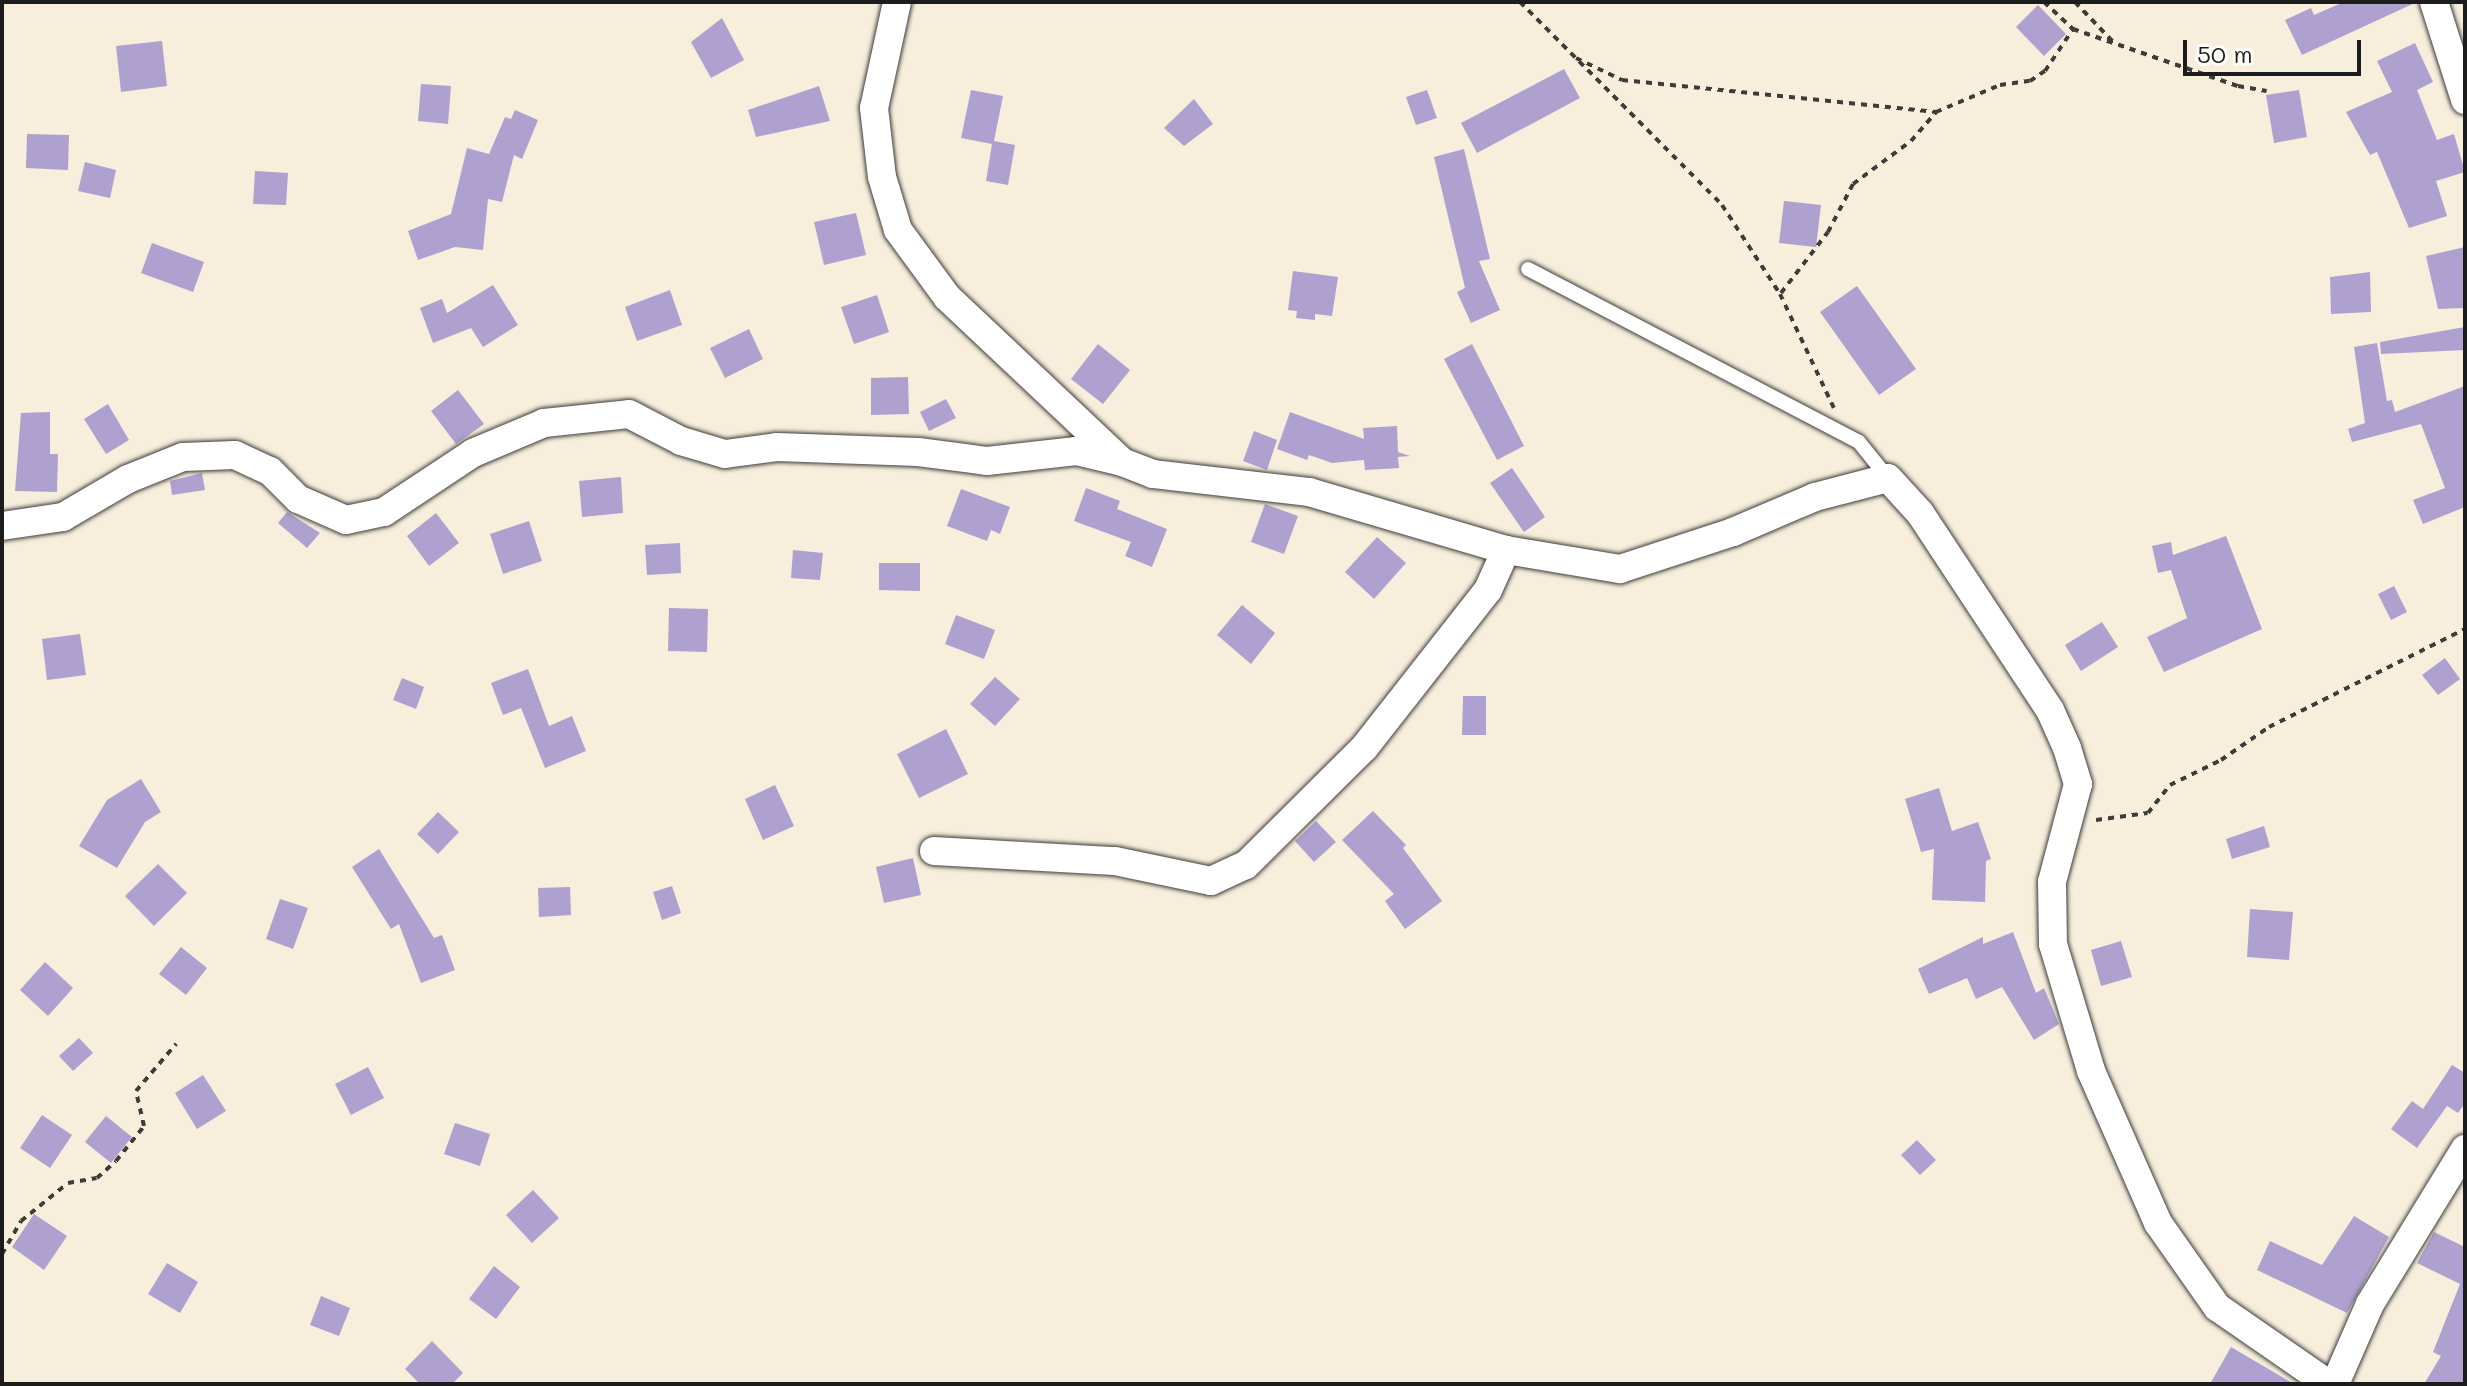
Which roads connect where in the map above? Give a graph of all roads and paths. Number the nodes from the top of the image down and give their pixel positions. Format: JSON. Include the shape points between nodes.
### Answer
{"nodes":[{"id":1,"x":897,"y":2,"type":"edge"},
{"id":2,"x":1520,"y":2,"type":"edge"},
{"id":3,"x":2044,"y":2,"type":"edge"},
{"id":4,"x":2075,"y":2,"type":"edge"},
{"id":5,"x":2434,"y":2,"type":"edge"},
{"id":6,"x":2073,"y":29,"type":"junction"},
{"id":7,"x":2118,"y":46,"type":"junction"},
{"id":8,"x":1576,"y":58,"type":"junction"},
{"id":9,"x":2267,"y":91,"type":"dead end"},
{"id":10,"x":2465,"y":100,"type":"edge"},
{"id":11,"x":1936,"y":112,"type":"junction"},
{"id":12,"x":1528,"y":269,"type":"dead end"},
{"id":13,"x":1780,"y":294,"type":"junction"},
{"id":14,"x":1859,"y":442,"type":"junction"},
{"id":15,"x":1122,"y":462,"type":"junction"},
{"id":16,"x":1888,"y":478,"type":"junction"},
{"id":17,"x":2,"y":526,"type":"edge"},
{"id":18,"x":1506,"y":550,"type":"junction"},
{"id":19,"x":2465,"y":629,"type":"edge"},
{"id":20,"x":2068,"y":824,"type":"junction"},
{"id":21,"x":934,"y":851,"type":"dead end"},
{"id":22,"x":176,"y":1044,"type":"dead end"},
{"id":23,"x":2465,"y":1149,"type":"edge"},
{"id":24,"x":2,"y":1254,"type":"edge"},
{"id":25,"x":2328,"y":1384,"type":"edge"},
{"id":26,"x":2335,"y":1384,"type":"edge"}],
"edges":[{"from":1,"to":15,"type":"street","via":[[874,108],[882,177],[898,230],[947,297]]},
{"from":2,"to":8,"type":"path"},
{"from":3,"to":6,"type":"path"},
{"from":4,"to":7,"type":"path"},
{"from":5,"to":10,"type":"street"},
{"from":6,"to":7,"type":"path"},
{"from":6,"to":11,"type":"path","via":[[2045,71],[2030,81],[2000,85]]},
{"from":7,"to":9,"type":"path"},
{"from":8,"to":11,"type":"path","via":[[1622,80]]},
{"from":8,"to":13,"type":"path","via":[[1722,205]]},
{"from":11,"to":13,"type":"path","via":[[1911,141],[1853,184],[1828,232]]},
{"from":12,"to":14,"type":"lane"},
{"from":13,"to":14,"type":"path","via":[[1822,391]]},
{"from":14,"to":16,"type":"lane"},
{"from":15,"to":17,"type":"street","via":[[1076,451],[987,461],[918,452],[777,447],[725,454],[681,441],[629,414],[544,423],[473,453],[384,512],[346,520],[298,499],[270,471],[235,455],[183,457],[128,479],[63,517]]},
{"from":15,"to":18,"type":"street","via":[[1153,474],[1309,492]]},
{"from":16,"to":18,"type":"street","via":[[1815,497],[1733,532],[1620,569]]},
{"from":16,"to":20,"type":"street","via":[[1920,513],[2050,710],[2078,784]]},
{"from":18,"to":21,"type":"street","via":[[1488,590],[1364,748],[1246,865],[1211,881],[1115,861]]},
{"from":19,"to":20,"type":"path","via":[[2269,727],[2221,760],[2170,785],[2148,813]]},
{"from":20,"to":25,"type":"street","via":[[2052,882],[2053,944],[2091,1071],[2122,1147],[2158,1223],[2217,1307]]},
{"from":22,"to":24,"type":"path","via":[[136,1091],[144,1126],[116,1161],[97,1178],[68,1183],[21,1221]]},
{"from":23,"to":26,"type":"street","via":[[2370,1304]]}]}
